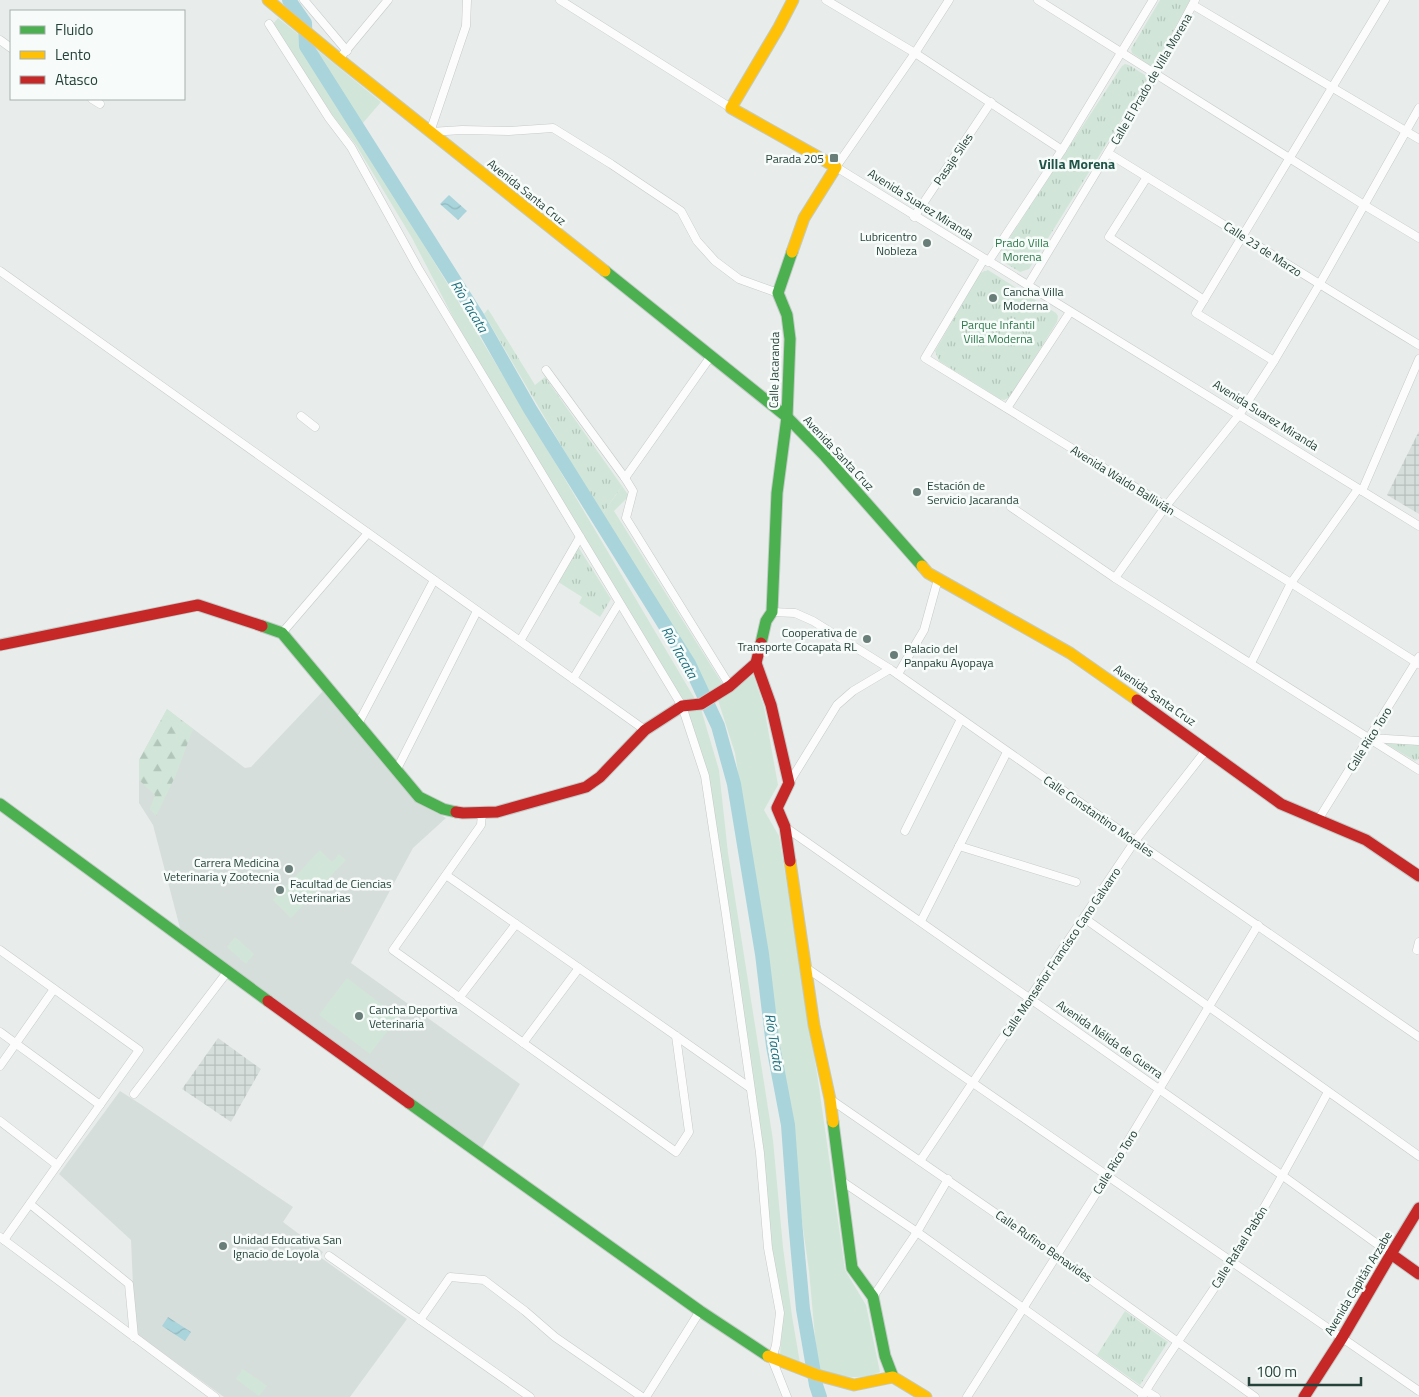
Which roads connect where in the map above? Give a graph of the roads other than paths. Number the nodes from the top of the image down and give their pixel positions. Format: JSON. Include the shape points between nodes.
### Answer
{"nodes":[{"id":1,"x":268,"y":0,"type":"edge"},
{"id":2,"x":304,"y":0,"type":"edge"},
{"id":3,"x":388,"y":0,"type":"edge"},
{"id":4,"x":467,"y":0,"type":"edge"},
{"id":5,"x":560,"y":0,"type":"edge"},
{"id":6,"x":793,"y":0,"type":"edge"},
{"id":7,"x":826,"y":0,"type":"edge"},
{"id":8,"x":949,"y":0,"type":"edge"},
{"id":9,"x":1038,"y":0,"type":"edge"},
{"id":10,"x":1153,"y":0,"type":"edge"},
{"id":11,"x":1385,"y":0,"type":"edge"},
{"id":12,"x":1194,"y":2,"type":"edge"},
{"id":13,"x":269,"y":24,"type":"dead end"},
{"id":14,"x":915,"y":53,"type":"junction"},
{"id":15,"x":1122,"y":53,"type":"junction"},
{"id":16,"x":343,"y":55,"type":"junction"},
{"id":17,"x":1156,"y":73,"type":"junction"},
{"id":18,"x":1332,"y":87,"type":"junction"},
{"id":19,"x":94,"y":100,"type":"edge"},
{"id":20,"x":991,"y":102,"type":"junction"},
{"id":21,"x":100,"y":104,"type":"dead end"},
{"id":22,"x":731,"y":108,"type":"junction"},
{"id":23,"x":1419,"y":108,"type":"edge"},
{"id":24,"x":1406,"y":131,"type":"junction"},
{"id":25,"x":430,"y":132,"type":"junction"},
{"id":26,"x":1419,"y":139,"type":"edge"},
{"id":27,"x":1062,"y":150,"type":"junction"},
{"id":28,"x":1108,"y":153,"type":"junction"},
{"id":29,"x":1290,"y":158,"type":"junction"},
{"id":30,"x":836,"y":167,"type":"junction"},
{"id":31,"x":1147,"y":177,"type":"junction"},
{"id":32,"x":1364,"y":205,"type":"junction"},
{"id":33,"x":914,"y":216,"type":"junction"},
{"id":34,"x":1242,"y":235,"type":"junction"},
{"id":35,"x":1419,"y":238,"type":"edge"},
{"id":36,"x":986,"y":260,"type":"junction"},
{"id":37,"x":0,"y":271,"type":"edge"},
{"id":38,"x":1028,"y":285,"type":"junction"},
{"id":39,"x":1319,"y":285,"type":"junction"},
{"id":40,"x":778,"y":292,"type":"junction"},
{"id":41,"x":1204,"y":300,"type":"junction"},
{"id":42,"x":1070,"y":312,"type":"junction"},
{"id":43,"x":1419,"y":345,"type":"edge"},
{"id":44,"x":711,"y":356,"type":"junction"},
{"id":45,"x":1419,"y":359,"type":"edge"},
{"id":46,"x":1274,"y":361,"type":"junction"},
{"id":47,"x":546,"y":370,"type":"dead end"},
{"id":48,"x":1007,"y":408,"type":"junction"},
{"id":49,"x":1239,"y":415,"type":"junction"},
{"id":50,"x":301,"y":416,"type":"dead end"},
{"id":51,"x":786,"y":417,"type":"junction"},
{"id":52,"x":315,"y":427,"type":"dead end"},
{"id":53,"x":625,"y":478,"type":"junction"},
{"id":54,"x":1360,"y":490,"type":"junction"},
{"id":55,"x":1166,"y":506,"type":"junction"},
{"id":56,"x":1011,"y":508,"type":"dead end"},
{"id":57,"x":1419,"y":526,"type":"edge"},
{"id":58,"x":368,"y":533,"type":"junction"},
{"id":59,"x":580,"y":537,"type":"junction"},
{"id":60,"x":1116,"y":578,"type":"junction"},
{"id":61,"x":938,"y":579,"type":"junction"},
{"id":62,"x":434,"y":580,"type":"junction"},
{"id":63,"x":1291,"y":583,"type":"junction"},
{"id":64,"x":619,"y":603,"type":"junction"},
{"id":65,"x":477,"y":610,"type":"junction"},
{"id":66,"x":772,"y":612,"type":"junction"},
{"id":67,"x":282,"y":633,"type":"junction"},
{"id":68,"x":520,"y":641,"type":"junction"},
{"id":69,"x":0,"y":645,"type":"edge"},
{"id":70,"x":1418,"y":661,"type":"edge"},
{"id":71,"x":1251,"y":663,"type":"junction"},
{"id":72,"x":756,"y":664,"type":"junction"},
{"id":73,"x":890,"y":669,"type":"junction"},
{"id":74,"x":898,"y":674,"type":"junction"},
{"id":75,"x":573,"y":679,"type":"junction"},
{"id":76,"x":730,"y":686,"type":"junction"},
{"id":77,"x":682,"y":706,"type":"junction"},
{"id":78,"x":961,"y":719,"type":"junction"},
{"id":79,"x":358,"y":724,"type":"junction"},
{"id":80,"x":645,"y":730,"type":"junction"},
{"id":81,"x":1370,"y":738,"type":"junction"},
{"id":82,"x":1419,"y":741,"type":"edge"},
{"id":83,"x":1207,"y":748,"type":"junction"},
{"id":84,"x":1007,"y":752,"type":"junction"},
{"id":85,"x":1418,"y":768,"type":"edge"},
{"id":86,"x":397,"y":769,"type":"junction"},
{"id":87,"x":789,"y":783,"type":"junction"},
{"id":88,"x":0,"y":804,"type":"edge"},
{"id":89,"x":482,"y":812,"type":"junction"},
{"id":90,"x":1318,"y":820,"type":"junction"},
{"id":91,"x":785,"y":827,"type":"junction"},
{"id":92,"x":905,"y":831,"type":"dead end"},
{"id":93,"x":1135,"y":841,"type":"junction"},
{"id":94,"x":959,"y":846,"type":"junction"},
{"id":95,"x":446,"y":875,"type":"junction"},
{"id":96,"x":1419,"y":876,"type":"edge"},
{"id":97,"x":1076,"y":882,"type":"dead end"},
{"id":98,"x":1084,"y":918,"type":"junction"},
{"id":99,"x":921,"y":921,"type":"junction"},
{"id":100,"x":516,"y":924,"type":"junction"},
{"id":101,"x":1258,"y":925,"type":"junction"},
{"id":102,"x":0,"y":950,"type":"edge"},
{"id":103,"x":805,"y":967,"type":"junction"},
{"id":104,"x":579,"y":968,"type":"junction"},
{"id":105,"x":228,"y":971,"type":"junction"},
{"id":106,"x":54,"y":989,"type":"junction"},
{"id":107,"x":459,"y":998,"type":"junction"},
{"id":108,"x":1030,"y":998,"type":"junction"},
{"id":109,"x":1208,"y":1007,"type":"junction"},
{"id":110,"x":0,"y":1032,"type":"edge"},
{"id":111,"x":676,"y":1036,"type":"junction"},
{"id":112,"x":1419,"y":1037,"type":"edge"},
{"id":113,"x":15,"y":1043,"type":"junction"},
{"id":114,"x":522,"y":1043,"type":"junction"},
{"id":115,"x":0,"y":1066,"type":"edge"},
{"id":116,"x":973,"y":1082,"type":"junction"},
{"id":117,"x":749,"y":1088,"type":"junction"},
{"id":118,"x":1159,"y":1090,"type":"junction"},
{"id":119,"x":1328,"y":1092,"type":"junction"},
{"id":120,"x":134,"y":1094,"type":"dead end"},
{"id":121,"x":830,"y":1099,"type":"junction"},
{"id":122,"x":100,"y":1105,"type":"junction"},
{"id":123,"x":0,"y":1121,"type":"edge"},
{"id":124,"x":1419,"y":1156,"type":"edge"},
{"id":125,"x":920,"y":1160,"type":"junction"},
{"id":126,"x":57,"y":1165,"type":"junction"},
{"id":127,"x":1107,"y":1176,"type":"junction"},
{"id":128,"x":1283,"y":1176,"type":"junction"},
{"id":129,"x":948,"y":1179,"type":"junction"},
{"id":130,"x":840,"y":1180,"type":"junction"},
{"id":131,"x":30,"y":1204,"type":"junction"},
{"id":132,"x":1419,"y":1208,"type":"edge"},
{"id":133,"x":917,"y":1232,"type":"junction"},
{"id":134,"x":2,"y":1239,"type":"edge"},
{"id":135,"x":1056,"y":1254,"type":"junction"},
{"id":136,"x":1391,"y":1254,"type":"junction"},
{"id":137,"x":329,"y":1256,"type":"dead end"},
{"id":138,"x":1232,"y":1262,"type":"junction"},
{"id":139,"x":1419,"y":1274,"type":"edge"},
{"id":140,"x":873,"y":1297,"type":"junction"},
{"id":141,"x":1023,"y":1307,"type":"junction"},
{"id":142,"x":700,"y":1311,"type":"junction"},
{"id":143,"x":420,"y":1320,"type":"junction"},
{"id":144,"x":134,"y":1336,"type":"junction"},
{"id":145,"x":1342,"y":1338,"type":"junction"},
{"id":146,"x":1177,"y":1341,"type":"junction"},
{"id":147,"x":772,"y":1360,"type":"junction"},
{"id":148,"x":893,"y":1377,"type":"junction"},
{"id":149,"x":1419,"y":1391,"type":"edge"},
{"id":150,"x":1144,"y":1394,"type":"edge"},
{"id":151,"x":215,"y":1397,"type":"edge"},
{"id":152,"x":530,"y":1397,"type":"edge"},
{"id":153,"x":642,"y":1397,"type":"edge"},
{"id":154,"x":646,"y":1397,"type":"edge"},
{"id":155,"x":787,"y":1397,"type":"edge"},
{"id":156,"x":926,"y":1397,"type":"edge"},
{"id":157,"x":967,"y":1397,"type":"edge"},
{"id":158,"x":1156,"y":1397,"type":"edge"},
{"id":159,"x":1255,"y":1397,"type":"edge"},
{"id":160,"x":1304,"y":1397,"type":"edge"}],
"edges":[{"from":1,"to":16,"type":"main road","name":"Avenida Santa Cruz","via":[[315,40]]},
{"from":2,"to":16,"type":"street"},
{"from":3,"to":16,"type":"street"},
{"from":4,"to":25,"type":"street","via":[[466,26]]},
{"from":5,"to":22,"type":"street","name":"Avenida Suarez Miranda"},
{"from":6,"to":22,"type":"main road"},
{"from":7,"to":14,"type":"street"},
{"from":8,"to":14,"type":"street"},
{"from":9,"to":15,"type":"street"},
{"from":10,"to":15,"type":"street"},
{"from":11,"to":18,"type":"street"},
{"from":12,"to":17,"type":"street","name":"Calle El Prado de Villa Morena"},
{"from":12,"to":18,"type":"street"},
{"from":13,"to":59,"type":"street","via":[[351,147],[418,268]]},
{"from":14,"to":20,"type":"street"},
{"from":14,"to":30,"type":"street"},
{"from":15,"to":17,"type":"street"},
{"from":15,"to":27,"type":"street"},
{"from":16,"to":25,"type":"main road","name":"Avenida Santa Cruz"},
{"from":17,"to":28,"type":"street","name":"Calle El Prado de Villa Morena"},
{"from":17,"to":29,"type":"street"},
{"from":18,"to":24,"type":"street"},
{"from":18,"to":29,"type":"street"},
{"from":19,"to":21,"type":"street"},
{"from":20,"to":27,"type":"street"},
{"from":20,"to":33,"type":"street","name":"Pasaje Siles"},
{"from":22,"to":30,"type":"main road","name":"Avenida Suarez Miranda"},
{"from":23,"to":24,"type":"street"},
{"from":24,"to":26,"type":"street"},
{"from":24,"to":32,"type":"street"},
{"from":25,"to":40,"type":"street","via":[[552,128],[681,211],[697,241],[714,261],[739,279]]},
{"from":25,"to":44,"type":"main road","name":"Avenida Santa Cruz"},
{"from":27,"to":36,"type":"street"},
{"from":28,"to":31,"type":"street","name":"Calle 23 de Marzo"},
{"from":28,"to":38,"type":"street","name":"Calle El Prado de Villa Morena"},
{"from":29,"to":32,"type":"street"},
{"from":29,"to":34,"type":"street"},
{"from":30,"to":33,"type":"street","name":"Avenida Suarez Miranda"},
{"from":30,"to":40,"type":"main road","via":[[804,218]]},
{"from":31,"to":34,"type":"street","name":"Calle 23 de Marzo"},
{"from":31,"to":41,"type":"street","via":[[1108,237]]},
{"from":32,"to":35,"type":"street"},
{"from":32,"to":39,"type":"street"},
{"from":33,"to":36,"type":"street","name":"Avenida Suarez Miranda"},
{"from":34,"to":39,"type":"street","name":"Calle 23 de Marzo"},
{"from":34,"to":41,"type":"street"},
{"from":36,"to":38,"type":"street","name":"Avenida Suarez Miranda"},
{"from":36,"to":48,"type":"street","name":"Avenida Waldo Ballivián","via":[[925,358]]},
{"from":37,"to":58,"type":"street"},
{"from":38,"to":42,"type":"street","name":"Avenida Suarez Miranda"},
{"from":39,"to":43,"type":"street","name":"Calle 23 de Marzo"},
{"from":39,"to":46,"type":"street"},
{"from":40,"to":51,"type":"main road","name":"Calle Jacaranda","via":[[787,315],[790,338]]},
{"from":41,"to":46,"type":"street","via":[[1196,313]]},
{"from":42,"to":48,"type":"street"},
{"from":42,"to":49,"type":"street","name":"Avenida Suarez Miranda"},
{"from":44,"to":51,"type":"main road","name":"Avenida Santa Cruz"},
{"from":44,"to":53,"type":"street"},
{"from":45,"to":54,"type":"street"},
{"from":46,"to":49,"type":"street"},
{"from":47,"to":53,"type":"street"},
{"from":48,"to":55,"type":"street","name":"Avenida Waldo Ballivián"},
{"from":49,"to":54,"type":"street","name":"Avenida Suarez Miranda"},
{"from":49,"to":55,"type":"street"},
{"from":50,"to":52,"type":"street"},
{"from":51,"to":61,"type":"main road","name":"Avenida Santa Cruz","via":[[825,456],[928,573]]},
{"from":51,"to":66,"type":"main road","name":"Calle Jacaranda","via":[[777,493]]},
{"from":53,"to":76,"type":"street","via":[[633,491],[626,518]]},
{"from":54,"to":57,"type":"street","name":"Avenida Suarez Miranda"},
{"from":54,"to":63,"type":"street"},
{"from":55,"to":60,"type":"street"},
{"from":55,"to":63,"type":"street","name":"Avenida Waldo Ballivián"},
{"from":56,"to":60,"type":"street"},
{"from":58,"to":62,"type":"street"},
{"from":58,"to":67,"type":"street"},
{"from":59,"to":64,"type":"street"},
{"from":59,"to":68,"type":"street"},
{"from":60,"to":71,"type":"street"},
{"from":61,"to":74,"type":"street","via":[[924,630]]},
{"from":61,"to":83,"type":"main road","name":"Avenida Santa Cruz","via":[[1070,653]]},
{"from":62,"to":65,"type":"street"},
{"from":62,"to":79,"type":"street"},
{"from":63,"to":70,"type":"street","name":"Avenida Waldo Ballivián"},
{"from":63,"to":71,"type":"street"},
{"from":64,"to":75,"type":"street"},
{"from":64,"to":77,"type":"street"},
{"from":65,"to":68,"type":"street"},
{"from":65,"to":86,"type":"street"},
{"from":66,"to":72,"type":"main road","name":"Calle Jacaranda","via":[[766,621]]},
{"from":66,"to":73,"type":"street","name":"Calle Constantino Morales","via":[[796,614],[813,621]]},
{"from":67,"to":69,"type":"main road","via":[[198,605]]},
{"from":67,"to":79,"type":"main road"},
{"from":68,"to":75,"type":"street"},
{"from":70,"to":81,"type":"street","name":"Calle Rico Toro"},
{"from":71,"to":81,"type":"street"},
{"from":72,"to":76,"type":"main road"},
{"from":72,"to":87,"type":"main road","via":[[771,705]]},
{"from":73,"to":74,"type":"street","name":"Calle Constantino Morales"},
{"from":73,"to":87,"type":"street","via":[[836,705]]},
{"from":74,"to":78,"type":"street","name":"Calle Constantino Morales"},
{"from":75,"to":80,"type":"street"},
{"from":76,"to":77,"type":"main road","via":[[706,701]]},
{"from":77,"to":80,"type":"main road"},
{"from":77,"to":117,"type":"street","via":[[705,776]]},
{"from":78,"to":84,"type":"street","name":"Calle Constantino Morales"},
{"from":78,"to":92,"type":"street"},
{"from":79,"to":86,"type":"main road"},
{"from":80,"to":89,"type":"main road","via":[[600,777],[586,787],[496,812]]},
{"from":81,"to":82,"type":"street"},
{"from":81,"to":85,"type":"street"},
{"from":81,"to":90,"type":"street","name":"Calle Rico Toro"},
{"from":83,"to":90,"type":"main road","name":"Avenida Santa Cruz","via":[[1281,804]]},
{"from":83,"to":93,"type":"street","name":"Calle Monseñor Francisco Cano Galvarro"},
{"from":84,"to":93,"type":"street","name":"Calle Constantino Morales"},
{"from":84,"to":94,"type":"street"},
{"from":86,"to":89,"type":"main road","via":[[419,797],[443,809]]},
{"from":87,"to":91,"type":"main road","via":[[777,808]]},
{"from":88,"to":105,"type":"main road"},
{"from":89,"to":95,"type":"street","via":[[481,825]]},
{"from":90,"to":96,"type":"main road","name":"Avenida Santa Cruz","via":[[1366,840]]},
{"from":91,"to":99,"type":"street","name":"Avenida Nélida de Guerra"},
{"from":91,"to":103,"type":"main road"},
{"from":93,"to":98,"type":"street","name":"Calle Monseñor Francisco Cano Galvarro"},
{"from":93,"to":101,"type":"street","name":"Calle Constantino Morales"},
{"from":94,"to":97,"type":"street"},
{"from":94,"to":99,"type":"street"},
{"from":95,"to":100,"type":"street"},
{"from":95,"to":107,"type":"street","via":[[393,950]]},
{"from":98,"to":108,"type":"street","name":"Calle Monseñor Francisco Cano Galvarro"},
{"from":98,"to":109,"type":"street"},
{"from":99,"to":108,"type":"street","name":"Avenida Nélida de Guerra"},
{"from":100,"to":104,"type":"street"},
{"from":100,"to":107,"type":"street"},
{"from":101,"to":109,"type":"street","name":"Calle Rico Toro"},
{"from":101,"to":112,"type":"street","name":"Calle Constantino Morales"},
{"from":102,"to":106,"type":"street"},
{"from":103,"to":116,"type":"street"},
{"from":103,"to":121,"type":"main road"},
{"from":104,"to":111,"type":"street"},
{"from":104,"to":114,"type":"street"},
{"from":105,"to":120,"type":"street"},
{"from":105,"to":142,"type":"main road"},
{"from":106,"to":113,"type":"street"},
{"from":106,"to":122,"type":"street","via":[[139,1050]]},
{"from":107,"to":114,"type":"street"},
{"from":108,"to":116,"type":"street","name":"Calle Monseñor Francisco Cano Galvarro"},
{"from":108,"to":118,"type":"street","name":"Avenida Nélida de Guerra"},
{"from":109,"to":118,"type":"street","name":"Calle Rico Toro"},
{"from":109,"to":119,"type":"street"},
{"from":110,"to":113,"type":"street"},
{"from":111,"to":114,"type":"street","via":[[689,1132],[676,1152]]},
{"from":111,"to":117,"type":"street"},
{"from":113,"to":115,"type":"street"},
{"from":113,"to":122,"type":"street"},
{"from":116,"to":125,"type":"street","name":"Calle Monseñor Francisco Cano Galvarro"},
{"from":116,"to":127,"type":"street"},
{"from":117,"to":147,"type":"street","via":[[760,1153],[768,1248],[780,1313]]},
{"from":118,"to":127,"type":"street","name":"Calle Rico Toro"},
{"from":118,"to":128,"type":"street","name":"Avenida Nélida de Guerra"},
{"from":119,"to":124,"type":"street"},
{"from":119,"to":128,"type":"street","name":"Calle Rafael Pabón"},
{"from":121,"to":125,"type":"street","name":"Calle Rufino Benavides"},
{"from":121,"to":130,"type":"main road"},
{"from":122,"to":126,"type":"street"},
{"from":123,"to":126,"type":"street"},
{"from":125,"to":129,"type":"street","name":"Calle Rufino Benavides"},
{"from":126,"to":131,"type":"street"},
{"from":127,"to":135,"type":"street","name":"Calle Rico Toro"},
{"from":127,"to":138,"type":"street"},
{"from":128,"to":136,"type":"street","name":"Avenida Nélida de Guerra"},
{"from":128,"to":138,"type":"street","name":"Calle Rafael Pabón"},
{"from":129,"to":133,"type":"street"},
{"from":129,"to":135,"type":"street","name":"Calle Rufino Benavides"},
{"from":130,"to":133,"type":"street"},
{"from":130,"to":140,"type":"main road","via":[[852,1268]]},
{"from":131,"to":134,"type":"street"},
{"from":131,"to":144,"type":"street","via":[[128,1284]]},
{"from":132,"to":136,"type":"main road","name":"Avenida Capitán Arzabe"},
{"from":133,"to":140,"type":"street"},
{"from":133,"to":141,"type":"street"},
{"from":134,"to":144,"type":"street"},
{"from":135,"to":141,"type":"street","name":"Calle Rico Toro"},
{"from":135,"to":146,"type":"street","name":"Calle Rufino Benavides"},
{"from":136,"to":139,"type":"main road","name":"Avenida Nélida de Guerra"},
{"from":136,"to":145,"type":"main road","name":"Avenida Capitán Arzabe"},
{"from":137,"to":143,"type":"street"},
{"from":138,"to":145,"type":"street"},
{"from":138,"to":146,"type":"street","name":"Calle Rafael Pabón"},
{"from":140,"to":148,"type":"main road","via":[[885,1356]]},
{"from":141,"to":150,"type":"street"},
{"from":141,"to":157,"type":"street","name":"Calle Rico Toro"},
{"from":142,"to":147,"type":"main road"},
{"from":142,"to":154,"type":"street"},
{"from":143,"to":152,"type":"street"},
{"from":143,"to":153,"type":"street","via":[[450,1277],[484,1280],[555,1337]]},
{"from":144,"to":151,"type":"street"},
{"from":145,"to":149,"type":"street"},
{"from":145,"to":160,"type":"main road","name":"Avenida Capitán Arzabe"},
{"from":146,"to":150,"type":"street","name":"Calle Rafael Pabón"},
{"from":146,"to":159,"type":"street","name":"Calle Rufino Benavides"},
{"from":147,"to":148,"type":"main road","via":[[854,1385]]},
{"from":147,"to":155,"type":"street"},
{"from":148,"to":156,"type":"main road"},
{"from":150,"to":158,"type":"street"}]}
